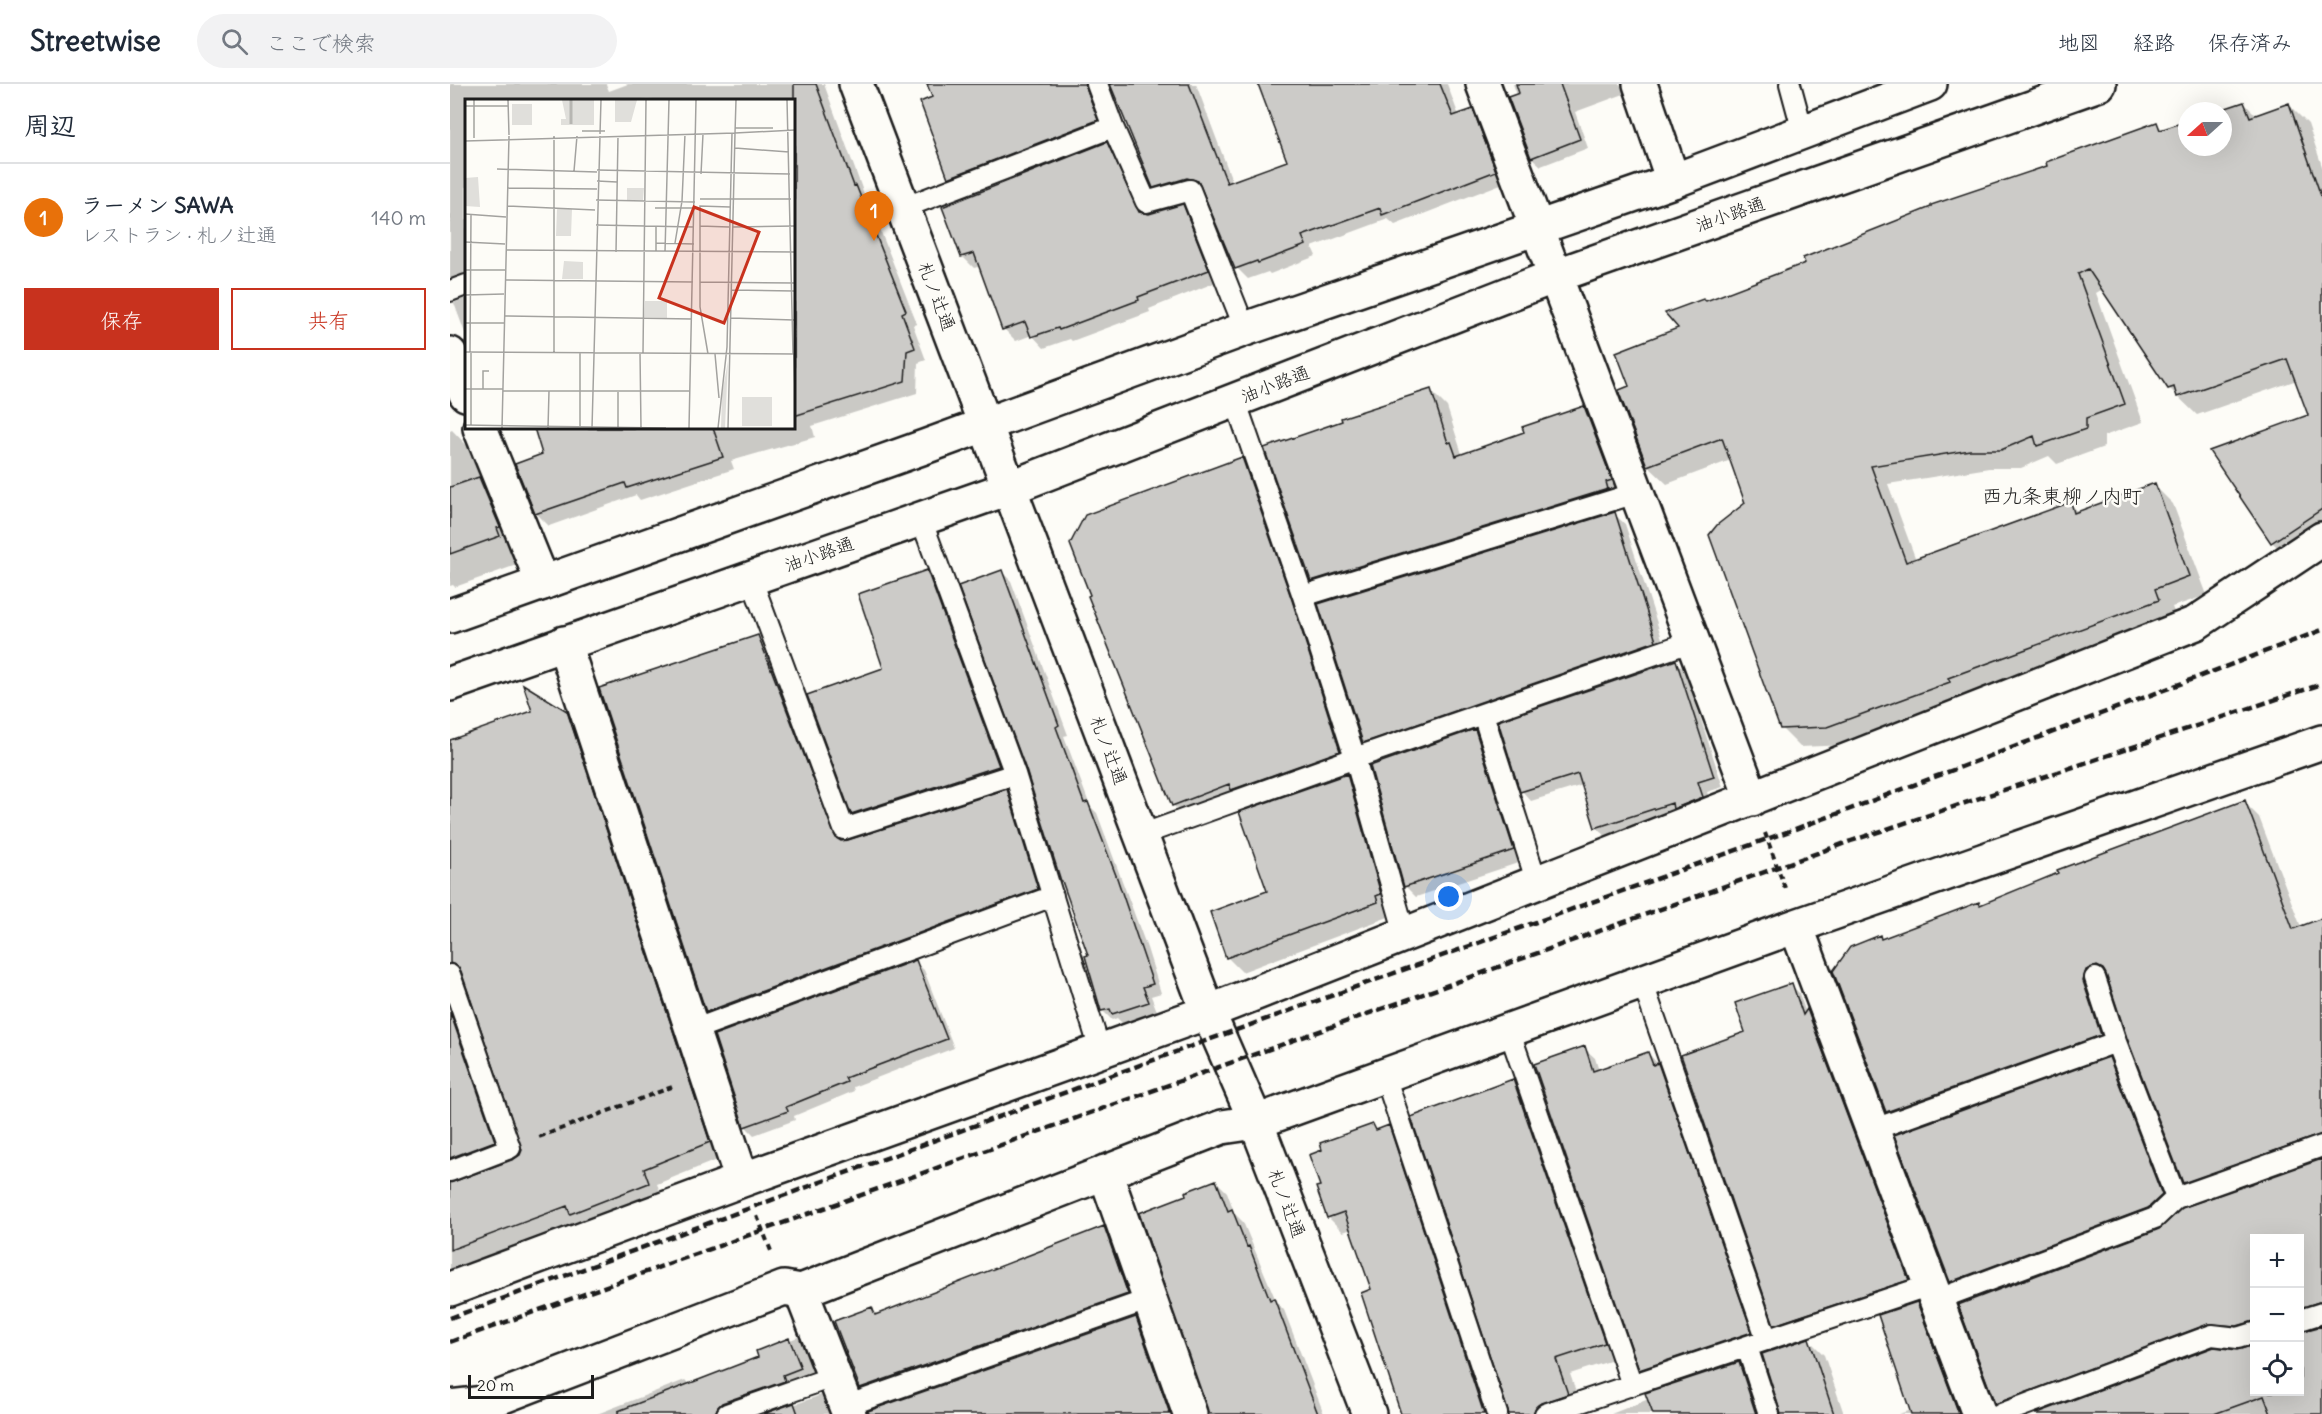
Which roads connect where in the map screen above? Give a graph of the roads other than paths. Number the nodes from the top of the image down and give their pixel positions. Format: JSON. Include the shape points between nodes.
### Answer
{"nodes":[{"id":1,"x":856,"y":84,"type":"edge"},
{"id":2,"x":1097,"y":84,"type":"edge"},
{"id":3,"x":1484,"y":84,"type":"edge"},
{"id":4,"x":1640,"y":84,"type":"edge"},
{"id":5,"x":1790,"y":84,"type":"edge"},
{"id":6,"x":1930,"y":84,"type":"edge"},
{"id":7,"x":2099,"y":84,"type":"edge"},
{"id":8,"x":1113,"y":127,"type":"junction"},
{"id":9,"x":1803,"y":132,"type":"junction"},
{"id":10,"x":1673,"y":181,"type":"junction"},
{"id":11,"x":903,"y":208,"type":"junction"},
{"id":12,"x":1537,"y":227,"type":"junction"},
{"id":13,"x":1555,"y":276,"type":"junction"},
{"id":14,"x":465,"y":285,"type":"edge"},
{"id":15,"x":450,"y":291,"type":"edge"},
{"id":16,"x":1245,"y":329,"type":"junction"},
{"id":17,"x":450,"y":354,"type":"edge"},
{"id":18,"x":465,"y":392,"type":"edge"},
{"id":19,"x":1235,"y":400,"type":"junction"},
{"id":20,"x":986,"y":425,"type":"junction"},
{"id":21,"x":480,"y":429,"type":"edge"},
{"id":22,"x":1010,"y":488,"type":"junction"},
{"id":23,"x":1636,"y":493,"type":"junction"},
{"id":24,"x":921,"y":519,"type":"junction"},
{"id":25,"x":2322,"y":539,"type":"edge"},
{"id":26,"x":751,"y":578,"type":"junction"},
{"id":27,"x":543,"y":583,"type":"junction"},
{"id":28,"x":1303,"y":596,"type":"junction"},
{"id":29,"x":450,"y":616,"type":"edge"},
{"id":30,"x":1693,"y":641,"type":"junction"},
{"id":31,"x":564,"y":643,"type":"junction"},
{"id":32,"x":450,"y":684,"type":"edge"},
{"id":33,"x":1483,"y":714,"type":"junction"},
{"id":34,"x":2322,"y":742,"type":"edge"},
{"id":35,"x":1355,"y":758,"type":"junction"},
{"id":36,"x":1015,"y":774,"type":"junction"},
{"id":37,"x":1752,"y":799,"type":"junction"},
{"id":38,"x":1141,"y":835,"type":"junction"},
{"id":39,"x":1537,"y":883,"type":"junction"},
{"id":40,"x":1053,"y":896,"type":"junction"},
{"id":41,"x":1796,"y":926,"type":"junction"},
{"id":42,"x":1405,"y":934,"type":"junction"},
{"id":43,"x":450,"y":975,"type":"edge"},
{"id":44,"x":2095,"y":978,"type":"dead end"},
{"id":45,"x":1642,"y":981,"type":"junction"},
{"id":46,"x":1208,"y":1012,"type":"junction"},
{"id":47,"x":693,"y":1030,"type":"junction"},
{"id":48,"x":1509,"y":1030,"type":"junction"},
{"id":49,"x":2116,"y":1042,"type":"junction"},
{"id":50,"x":1100,"y":1050,"type":"junction"},
{"id":51,"x":1385,"y":1076,"type":"junction"},
{"id":52,"x":1256,"y":1122,"type":"junction"},
{"id":53,"x":1872,"y":1130,"type":"junction"},
{"id":54,"x":2322,"y":1146,"type":"edge"},
{"id":55,"x":450,"y":1171,"type":"edge"},
{"id":56,"x":1105,"y":1172,"type":"junction"},
{"id":57,"x":742,"y":1180,"type":"junction"},
{"id":58,"x":2176,"y":1198,"type":"junction"},
{"id":59,"x":450,"y":1289,"type":"edge"},
{"id":60,"x":801,"y":1291,"type":"junction"},
{"id":61,"x":1933,"y":1293,"type":"junction"},
{"id":62,"x":1150,"y":1299,"type":"junction"},
{"id":63,"x":2322,"y":1313,"type":"edge"},
{"id":64,"x":2304,"y":1319,"type":"edge"},
{"id":65,"x":2250,"y":1334,"type":"edge"},
{"id":66,"x":1767,"y":1340,"type":"junction"},
{"id":67,"x":1747,"y":1347,"type":"junction"},
{"id":68,"x":835,"y":1376,"type":"junction"},
{"id":69,"x":1632,"y":1385,"type":"junction"},
{"id":70,"x":454,"y":1409,"type":"edge"},
{"id":71,"x":848,"y":1410,"type":"edge"},
{"id":72,"x":727,"y":1414,"type":"edge"},
{"id":73,"x":1190,"y":1414,"type":"edge"},
{"id":74,"x":1369,"y":1414,"type":"edge"},
{"id":75,"x":1497,"y":1414,"type":"edge"},
{"id":76,"x":1545,"y":1414,"type":"edge"},
{"id":77,"x":1769,"y":1414,"type":"edge"},
{"id":78,"x":1979,"y":1414,"type":"edge"},
{"id":79,"x":2001,"y":1414,"type":"edge"}],
"edges":[{"from":1,"to":11,"type":"street","name":"札ノ辻通"},
{"from":2,"to":8,"type":"lane"},
{"from":3,"to":12,"type":"street"},
{"from":4,"to":10,"type":"street"},
{"from":5,"to":9,"type":"lane"},
{"from":6,"to":9,"type":"street"},
{"from":7,"to":13,"type":"street","name":"油小路通"},
{"from":8,"to":11,"type":"lane"},
{"from":8,"to":16,"type":"lane","via":[[1146,202],[1190,190]]},
{"from":9,"to":10,"type":"street"},
{"from":10,"to":12,"type":"street"},
{"from":11,"to":20,"type":"street","name":"札ノ辻通"},
{"from":12,"to":13,"type":"street"},
{"from":12,"to":16,"type":"street"},
{"from":13,"to":19,"type":"street","name":"油小路通"},
{"from":13,"to":23,"type":"street"},
{"from":14,"to":15,"type":"lane"},
{"from":16,"to":20,"type":"street"},
{"from":17,"to":18,"type":"street"},
{"from":19,"to":22,"type":"street","name":"油小路通"},
{"from":19,"to":28,"type":"lane"},
{"from":20,"to":22,"type":"street","name":"札ノ辻通"},
{"from":20,"to":27,"type":"street"},
{"from":21,"to":27,"type":"street"},
{"from":22,"to":24,"type":"street","name":"油小路通"},
{"from":22,"to":38,"type":"street","name":"札ノ辻通"},
{"from":23,"to":28,"type":"lane"},
{"from":23,"to":30,"type":"street"},
{"from":24,"to":26,"type":"street","name":"油小路通"},
{"from":24,"to":36,"type":"lane"},
{"from":25,"to":37,"type":"street","via":[[2196,623]]},
{"from":26,"to":31,"type":"street","name":"油小路通"},
{"from":26,"to":36,"type":"lane","via":[[844,829]]},
{"from":27,"to":29,"type":"street"},
{"from":28,"to":35,"type":"lane"},
{"from":30,"to":33,"type":"lane"},
{"from":30,"to":37,"type":"street"},
{"from":31,"to":32,"type":"street","name":"油小路通"},
{"from":31,"to":47,"type":"street"},
{"from":33,"to":35,"type":"lane"},
{"from":33,"to":39,"type":"lane"},
{"from":34,"to":41,"type":"street"},
{"from":35,"to":38,"type":"lane"},
{"from":35,"to":42,"type":"lane"},
{"from":36,"to":40,"type":"lane"},
{"from":37,"to":39,"type":"street"},
{"from":38,"to":46,"type":"street","name":"札ノ辻通"},
{"from":39,"to":42,"type":"street"},
{"from":40,"to":47,"type":"lane"},
{"from":40,"to":50,"type":"lane"},
{"from":41,"to":45,"type":"street"},
{"from":41,"to":53,"type":"street"},
{"from":42,"to":46,"type":"street"},
{"from":43,"to":55,"type":"lane","via":[[510,1148]]},
{"from":44,"to":49,"type":"lane"},
{"from":45,"to":48,"type":"street"},
{"from":45,"to":66,"type":"lane"},
{"from":46,"to":50,"type":"street"},
{"from":46,"to":52,"type":"street","name":"札ノ辻通"},
{"from":47,"to":57,"type":"street"},
{"from":48,"to":51,"type":"street"},
{"from":48,"to":69,"type":"lane"},
{"from":49,"to":53,"type":"lane"},
{"from":49,"to":58,"type":"lane"},
{"from":50,"to":57,"type":"street"},
{"from":51,"to":52,"type":"street"},
{"from":51,"to":75,"type":"lane"},
{"from":52,"to":56,"type":"street","via":[[1222,1126]]},
{"from":52,"to":74,"type":"street","name":"札ノ辻通"},
{"from":53,"to":61,"type":"street"},
{"from":54,"to":58,"type":"lane"},
{"from":56,"to":60,"type":"street"},
{"from":56,"to":62,"type":"street"},
{"from":57,"to":59,"type":"street"},
{"from":58,"to":61,"type":"lane","via":[[2156,1218]]},
{"from":60,"to":68,"type":"street"},
{"from":60,"to":70,"type":"street","via":[[784,1288],[485,1403]]},
{"from":61,"to":66,"type":"lane"},
{"from":61,"to":78,"type":"street"},
{"from":62,"to":71,"type":"lane"},
{"from":62,"to":73,"type":"street"},
{"from":63,"to":64,"type":"lane"},
{"from":65,"to":79,"type":"lane","via":[[2238,1338],[2212,1335]]},
{"from":66,"to":67,"type":"lane"},
{"from":67,"to":69,"type":"lane"},
{"from":67,"to":77,"type":"lane"},
{"from":68,"to":71,"type":"street"},
{"from":68,"to":72,"type":"lane"},
{"from":69,"to":76,"type":"lane"}]}
